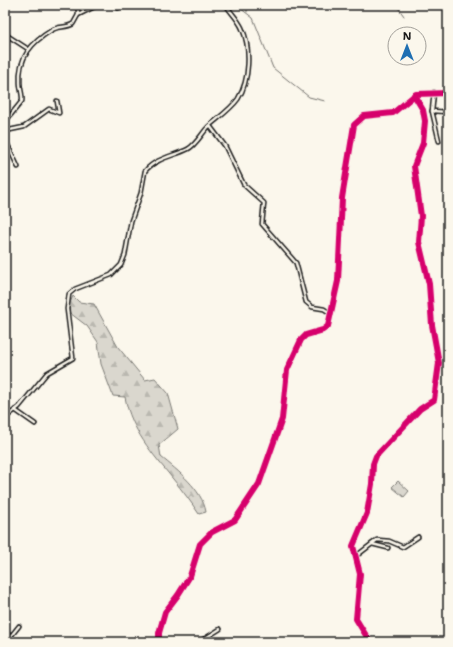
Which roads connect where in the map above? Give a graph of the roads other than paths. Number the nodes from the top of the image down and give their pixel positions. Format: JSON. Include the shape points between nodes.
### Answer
{"nodes":[{"id":1,"x":78,"y":5,"type":"edge"},
{"id":2,"x":98,"y":5,"type":"edge"},
{"id":3,"x":226,"y":5,"type":"edge"},
{"id":4,"x":78,"y":15,"type":"junction"},
{"id":5,"x":5,"y":34,"type":"edge"},
{"id":6,"x":28,"y":49,"type":"junction"},
{"id":7,"x":434,"y":92,"type":"junction"},
{"id":8,"x":448,"y":93,"type":"edge"},
{"id":9,"x":414,"y":95,"type":"junction"},
{"id":10,"x":57,"y":101,"type":"dead end"},
{"id":11,"x":432,"y":111,"type":"junction"},
{"id":12,"x":448,"y":112,"type":"edge"},
{"id":13,"x":5,"y":122,"type":"edge"},
{"id":14,"x":210,"y":126,"type":"junction"},
{"id":15,"x":5,"y":131,"type":"edge"},
{"id":16,"x":5,"y":139,"type":"edge"},
{"id":17,"x":439,"y":141,"type":"dead end"},
{"id":18,"x":18,"y":166,"type":"dead end"},
{"id":19,"x":330,"y":313,"type":"junction"},
{"id":20,"x":15,"y":410,"type":"junction"},
{"id":21,"x":5,"y":418,"type":"edge"},
{"id":22,"x":35,"y":424,"type":"dead end"},
{"id":23,"x":418,"y":537,"type":"dead end"},
{"id":24,"x":371,"y":544,"type":"junction"},
{"id":25,"x":388,"y":548,"type":"dead end"},
{"id":26,"x":356,"y":557,"type":"junction"},
{"id":27,"x":19,"y":626,"type":"dead end"},
{"id":28,"x":220,"y":629,"type":"dead end"},
{"id":29,"x":204,"y":639,"type":"junction"},
{"id":30,"x":11,"y":642,"type":"edge"},
{"id":31,"x":159,"y":642,"type":"edge"},
{"id":32,"x":199,"y":642,"type":"edge"},
{"id":33,"x":207,"y":642,"type":"edge"},
{"id":34,"x":370,"y":642,"type":"edge"}],
"edges":[{"from":1,"to":4,"type":"street"},
{"from":2,"to":4,"type":"street"},
{"from":3,"to":14,"type":"street","via":[[243,31],[247,57],[246,78],[237,100]]},
{"from":4,"to":6,"type":"street","via":[[71,25],[53,29]]},
{"from":5,"to":6,"type":"street"},
{"from":6,"to":13,"type":"street","via":[[20,78],[22,102]]},
{"from":7,"to":8,"type":"street"},
{"from":7,"to":9,"type":"street"},
{"from":7,"to":11,"type":"street"},
{"from":9,"to":19,"type":"street","via":[[393,113],[363,116],[353,127],[342,198],[338,281]]},
{"from":9,"to":26,"type":"street","via":[[425,119],[423,142],[414,166],[421,214],[419,242],[429,284],[439,372],[434,400],[420,409],[374,460],[367,512],[353,544]]},
{"from":10,"to":15,"type":"street","via":[[59,113],[48,109],[24,127]]},
{"from":11,"to":12,"type":"street"},
{"from":11,"to":17,"type":"street"},
{"from":14,"to":19,"type":"street","via":[[226,148],[244,185],[264,203],[262,224],[297,264],[306,301],[311,306]]},
{"from":14,"to":20,"type":"street","via":[[190,148],[164,159],[145,172],[121,265],[111,275],[74,289],[69,294],[67,309],[73,358],[46,374]]},
{"from":16,"to":18,"type":"street"},
{"from":19,"to":31,"type":"street","via":[[327,328],[303,338],[288,368],[282,419],[258,487],[235,520],[212,532],[200,544],[190,575],[165,612]]},
{"from":20,"to":21,"type":"street"},
{"from":20,"to":22,"type":"street"},
{"from":23,"to":24,"type":"street","via":[[404,547],[385,540]]},
{"from":24,"to":25,"type":"street"},
{"from":24,"to":26,"type":"street"},
{"from":26,"to":34,"type":"street","via":[[360,574],[356,619]]},
{"from":27,"to":30,"type":"street","via":[[11,636]]},
{"from":28,"to":29,"type":"street"},
{"from":29,"to":32,"type":"street"},
{"from":29,"to":33,"type":"street"}]}
